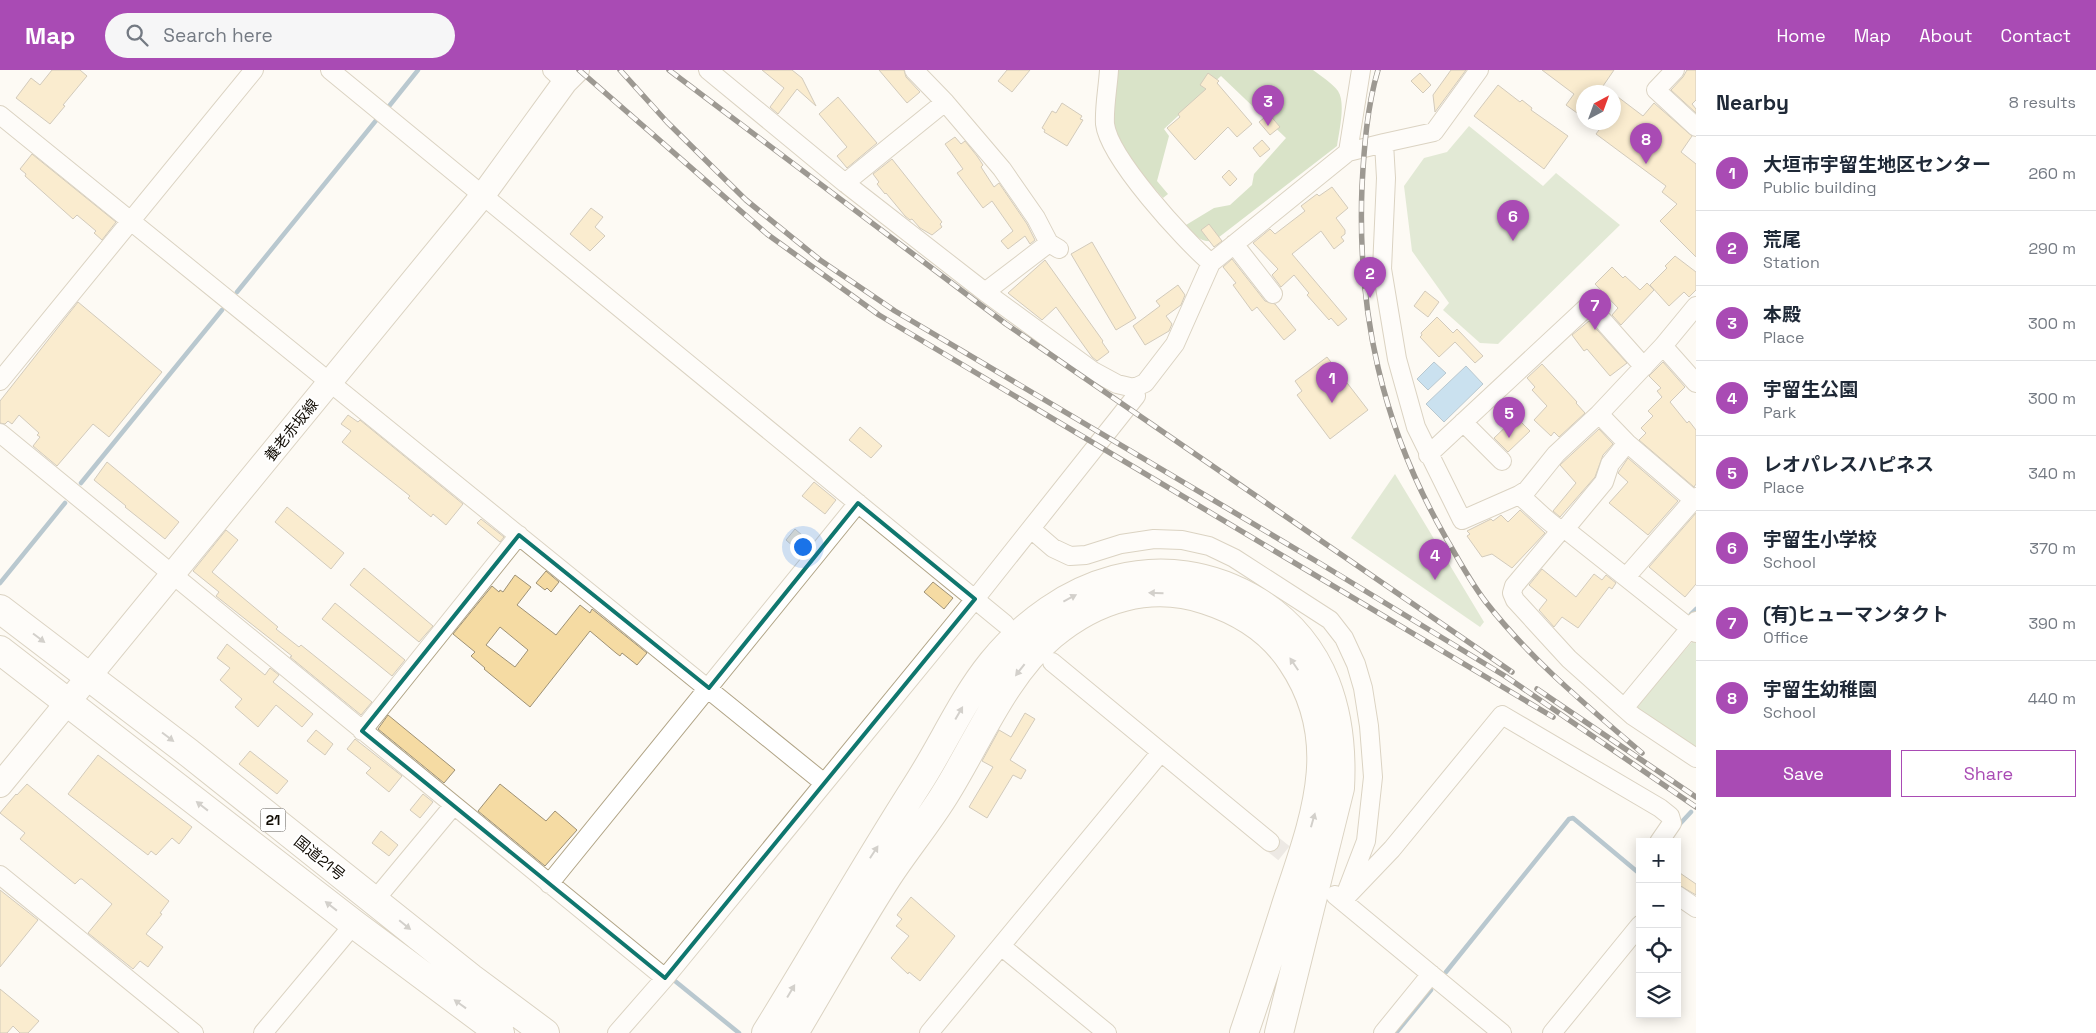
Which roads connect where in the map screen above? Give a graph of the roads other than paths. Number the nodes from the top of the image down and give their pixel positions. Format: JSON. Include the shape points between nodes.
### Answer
{"nodes":[{"id":1,"x":254,"y":70,"type":"edge"},
{"id":2,"x":330,"y":70,"type":"edge"},
{"id":3,"x":708,"y":70,"type":"edge"},
{"id":4,"x":914,"y":70,"type":"edge"},
{"id":5,"x":1109,"y":70,"type":"edge"},
{"id":6,"x":1361,"y":70,"type":"edge"},
{"id":7,"x":1479,"y":70,"type":"edge"},
{"id":8,"x":1675,"y":70,"type":"edge"},
{"id":9,"x":564,"y":74,"type":"edge"},
{"id":10,"x":945,"y":102,"type":"junction"},
{"id":11,"x":0,"y":116,"type":"edge"},
{"id":12,"x":1696,"y":127,"type":"edge"},
{"id":13,"x":1384,"y":143,"type":"junction"},
{"id":14,"x":1348,"y":152,"type":"junction"},
{"id":15,"x":845,"y":183,"type":"junction"},
{"id":16,"x":483,"y":195,"type":"junction"},
{"id":17,"x":130,"y":220,"type":"junction"},
{"id":18,"x":1234,"y":244,"type":"junction"},
{"id":19,"x":1211,"y":263,"type":"junction"},
{"id":20,"x":985,"y":292,"type":"junction"},
{"id":21,"x":1272,"y":294,"type":"dead end"},
{"id":22,"x":1696,"y":306,"type":"edge"},
{"id":23,"x":1663,"y":346,"type":"junction"},
{"id":24,"x":1644,"y":366,"type":"junction"},
{"id":25,"x":0,"y":381,"type":"edge"},
{"id":26,"x":331,"y":382,"type":"junction"},
{"id":27,"x":1696,"y":382,"type":"edge"},
{"id":28,"x":1134,"y":388,"type":"junction"},
{"id":29,"x":1599,"y":414,"type":"junction"},
{"id":30,"x":1463,"y":422,"type":"junction"},
{"id":31,"x":0,"y":433,"type":"edge"},
{"id":32,"x":1627,"y":443,"type":"junction"},
{"id":33,"x":1428,"y":455,"type":"junction"},
{"id":34,"x":1502,"y":461,"type":"dead end"},
{"id":35,"x":1519,"y":495,"type":"junction"},
{"id":36,"x":1695,"y":500,"type":"edge"},
{"id":37,"x":858,"y":503,"type":"junction"},
{"id":38,"x":1031,"y":529,"type":"junction"},
{"id":39,"x":1563,"y":530,"type":"junction"},
{"id":40,"x":519,"y":535,"type":"junction"},
{"id":41,"x":173,"y":574,"type":"junction"},
{"id":42,"x":1626,"y":576,"type":"junction"},
{"id":43,"x":975,"y":599,"type":"junction"},
{"id":44,"x":0,"y":609,"type":"edge"},
{"id":45,"x":1005,"y":624,"type":"dead end"},
{"id":46,"x":1694,"y":628,"type":"edge"},
{"id":47,"x":0,"y":650,"type":"edge"},
{"id":48,"x":1052,"y":662,"type":"dead end"},
{"id":49,"x":90,"y":677,"type":"junction"},
{"id":50,"x":709,"y":688,"type":"junction"},
{"id":51,"x":69,"y":702,"type":"junction"},
{"id":52,"x":1625,"y":707,"type":"junction"},
{"id":53,"x":362,"y":730,"type":"junction"},
{"id":54,"x":1161,"y":752,"type":"junction"},
{"id":55,"x":1696,"y":758,"type":"edge"},
{"id":56,"x":824,"y":783,"type":"junction"},
{"id":57,"x":0,"y":785,"type":"edge"},
{"id":58,"x":453,"y":806,"type":"junction"},
{"id":59,"x":1662,"y":838,"type":"edge"},
{"id":60,"x":1270,"y":842,"type":"tunnel mouth"},
{"id":61,"x":1313,"y":855,"type":"junction"},
{"id":62,"x":0,"y":875,"type":"edge"},
{"id":63,"x":549,"y":884,"type":"junction"},
{"id":64,"x":1338,"y":897,"type":"junction"},
{"id":65,"x":1681,"y":898,"type":"edge"},
{"id":66,"x":374,"y":901,"type":"junction"},
{"id":67,"x":1696,"y":908,"type":"edge"},
{"id":68,"x":354,"y":924,"type":"junction"},
{"id":69,"x":1638,"y":928,"type":"edge"},
{"id":70,"x":1001,"y":946,"type":"junction"},
{"id":71,"x":1431,"y":974,"type":"junction"},
{"id":72,"x":665,"y":978,"type":"junction"},
{"id":73,"x":1233,"y":1032,"type":"edge"},
{"id":74,"x":194,"y":1033,"type":"edge"},
{"id":75,"x":263,"y":1033,"type":"edge"},
{"id":76,"x":500,"y":1033,"type":"edge"},
{"id":77,"x":544,"y":1033,"type":"edge"},
{"id":78,"x":617,"y":1033,"type":"edge"},
{"id":79,"x":766,"y":1033,"type":"edge"},
{"id":80,"x":794,"y":1033,"type":"edge"},
{"id":81,"x":929,"y":1033,"type":"edge"},
{"id":82,"x":1107,"y":1033,"type":"edge"},
{"id":83,"x":1262,"y":1033,"type":"edge"},
{"id":84,"x":1279,"y":1033,"type":"edge"},
{"id":85,"x":1383,"y":1033,"type":"edge"},
{"id":86,"x":1502,"y":1033,"type":"edge"},
{"id":87,"x":1552,"y":1033,"type":"edge"}],
"edges":[{"from":1,"to":17,"type":"street"},
{"from":2,"to":16,"type":"street"},
{"from":3,"to":15,"type":"street"},
{"from":4,"to":10,"type":"street"},
{"from":5,"to":19,"type":"street","via":[[1105,123],[1119,158],[1153,201]]},
{"from":6,"to":14,"type":"street"},
{"from":7,"to":13,"type":"street","via":[[1434,132]]},
{"from":8,"to":12,"type":"street","via":[[1656,90]]},
{"from":9,"to":16,"type":"main road","name":"養老赤坂線"},
{"from":10,"to":15,"type":"street"},
{"from":10,"to":20,"type":"street","via":[[1002,169],[1054,246]]},
{"from":11,"to":17,"type":"street"},
{"from":13,"to":14,"type":"street"},
{"from":13,"to":33,"type":"street","via":[[1386,178],[1382,268],[1397,359],[1416,426]]},
{"from":14,"to":18,"type":"street"},
{"from":15,"to":20,"type":"street"},
{"from":16,"to":26,"type":"main road","name":"養老赤坂線"},
{"from":16,"to":37,"type":"street"},
{"from":17,"to":25,"type":"street"},
{"from":17,"to":26,"type":"street"},
{"from":18,"to":19,"type":"street"},
{"from":18,"to":21,"type":"street"},
{"from":19,"to":28,"type":"street","via":[[1175,344],[1145,383]]},
{"from":20,"to":28,"type":"street","via":[[1093,371],[1116,384]]},
{"from":22,"to":23,"type":"street"},
{"from":23,"to":24,"type":"street"},
{"from":23,"to":27,"type":"street"},
{"from":24,"to":29,"type":"street"},
{"from":24,"to":30,"type":"street","via":[[1589,305]]},
{"from":26,"to":40,"type":"street"},
{"from":26,"to":41,"type":"main road","name":"養老赤坂線"},
{"from":28,"to":38,"type":"street","via":[[1136,396]]},
{"from":29,"to":32,"type":"street"},
{"from":29,"to":35,"type":"street"},
{"from":30,"to":33,"type":"street"},
{"from":30,"to":34,"type":"street"},
{"from":31,"to":41,"type":"street"},
{"from":32,"to":36,"type":"street"},
{"from":32,"to":39,"type":"street","via":[[1610,464],[1604,482]]},
{"from":33,"to":35,"type":"street","via":[[1462,520]]},
{"from":35,"to":39,"type":"street","via":[[1555,527]]},
{"from":36,"to":42,"type":"street"},
{"from":37,"to":43,"type":"street"},
{"from":37,"to":50,"type":"street"},
{"from":38,"to":43,"type":"street"},
{"from":38,"to":64,"type":"street","via":[[1053,548],[1070,556],[1154,539],[1182,540],[1209,546],[1234,558],[1330,620],[1344,638],[1363,688],[1373,777],[1366,840]]},
{"from":39,"to":42,"type":"street"},
{"from":39,"to":52,"type":"street","via":[[1514,586],[1512,593],[1569,659]]},
{"from":40,"to":50,"type":"street"},
{"from":40,"to":53,"type":"street"},
{"from":41,"to":49,"type":"main road","name":"養老赤坂線"},
{"from":41,"to":53,"type":"street"},
{"from":42,"to":46,"type":"street"},
{"from":43,"to":45,"type":"street"},
{"from":43,"to":56,"type":"street"},
{"from":44,"to":49,"type":"highway","name":"国道21号","number":"21","one_way":true},
{"from":46,"to":52,"type":"street"},
{"from":47,"to":51,"type":"highway","name":"国道21号","number":"21"},
{"from":48,"to":54,"type":"street"},
{"from":49,"to":51,"type":"main road","name":"養老赤坂線"},
{"from":49,"to":66,"type":"highway","name":"国道21号","number":"21","one_way":true},
{"from":50,"to":56,"type":"street"},
{"from":50,"to":63,"type":"street"},
{"from":51,"to":57,"type":"main road","name":"養老赤坂線"},
{"from":68,"to":51,"type":"highway","name":"国道21号","number":"21","one_way":true},
{"from":52,"to":55,"type":"street"},
{"from":53,"to":58,"type":"street"},
{"from":54,"to":60,"type":"street"},
{"from":54,"to":70,"type":"street"},
{"from":56,"to":72,"type":"street"},
{"from":58,"to":63,"type":"street"},
{"from":58,"to":66,"type":"street"},
{"from":59,"to":64,"type":"street","via":[[1672,823],[1665,812],[1502,715],[1392,849]]},
{"from":61,"to":73,"type":"highway"},
{"from":79,"to":61,"type":"highway","one_way":true,"via":[[992,663],[1010,643],[1058,605],[1112,579],[1165,573],[1217,582],[1268,608],[1308,650],[1334,703],[1341,751],[1340,788]]},
{"from":61,"to":80,"type":"highway","one_way":true,"via":[[1321,777],[1320,724],[1302,676],[1287,654],[1268,634],[1223,605],[1172,593],[1146,592],[1118,597],[1069,620],[1048,638],[1015,677],[946,794],[888,876]]},
{"from":61,"to":83,"type":"highway"},
{"from":61,"to":84,"type":"highway"},
{"from":62,"to":74,"type":"street"},
{"from":63,"to":72,"type":"street"},
{"from":64,"to":71,"type":"street"},
{"from":65,"to":67,"type":"street"},
{"from":66,"to":77,"type":"highway","name":"国道21号","number":"21","one_way":true},
{"from":68,"to":75,"type":"street"},
{"from":76,"to":68,"type":"highway","name":"国道21号","number":"21","one_way":true},
{"from":69,"to":87,"type":"street"},
{"from":70,"to":81,"type":"street"},
{"from":70,"to":82,"type":"street"},
{"from":71,"to":85,"type":"street"},
{"from":71,"to":86,"type":"street"},
{"from":72,"to":78,"type":"street"}]}
